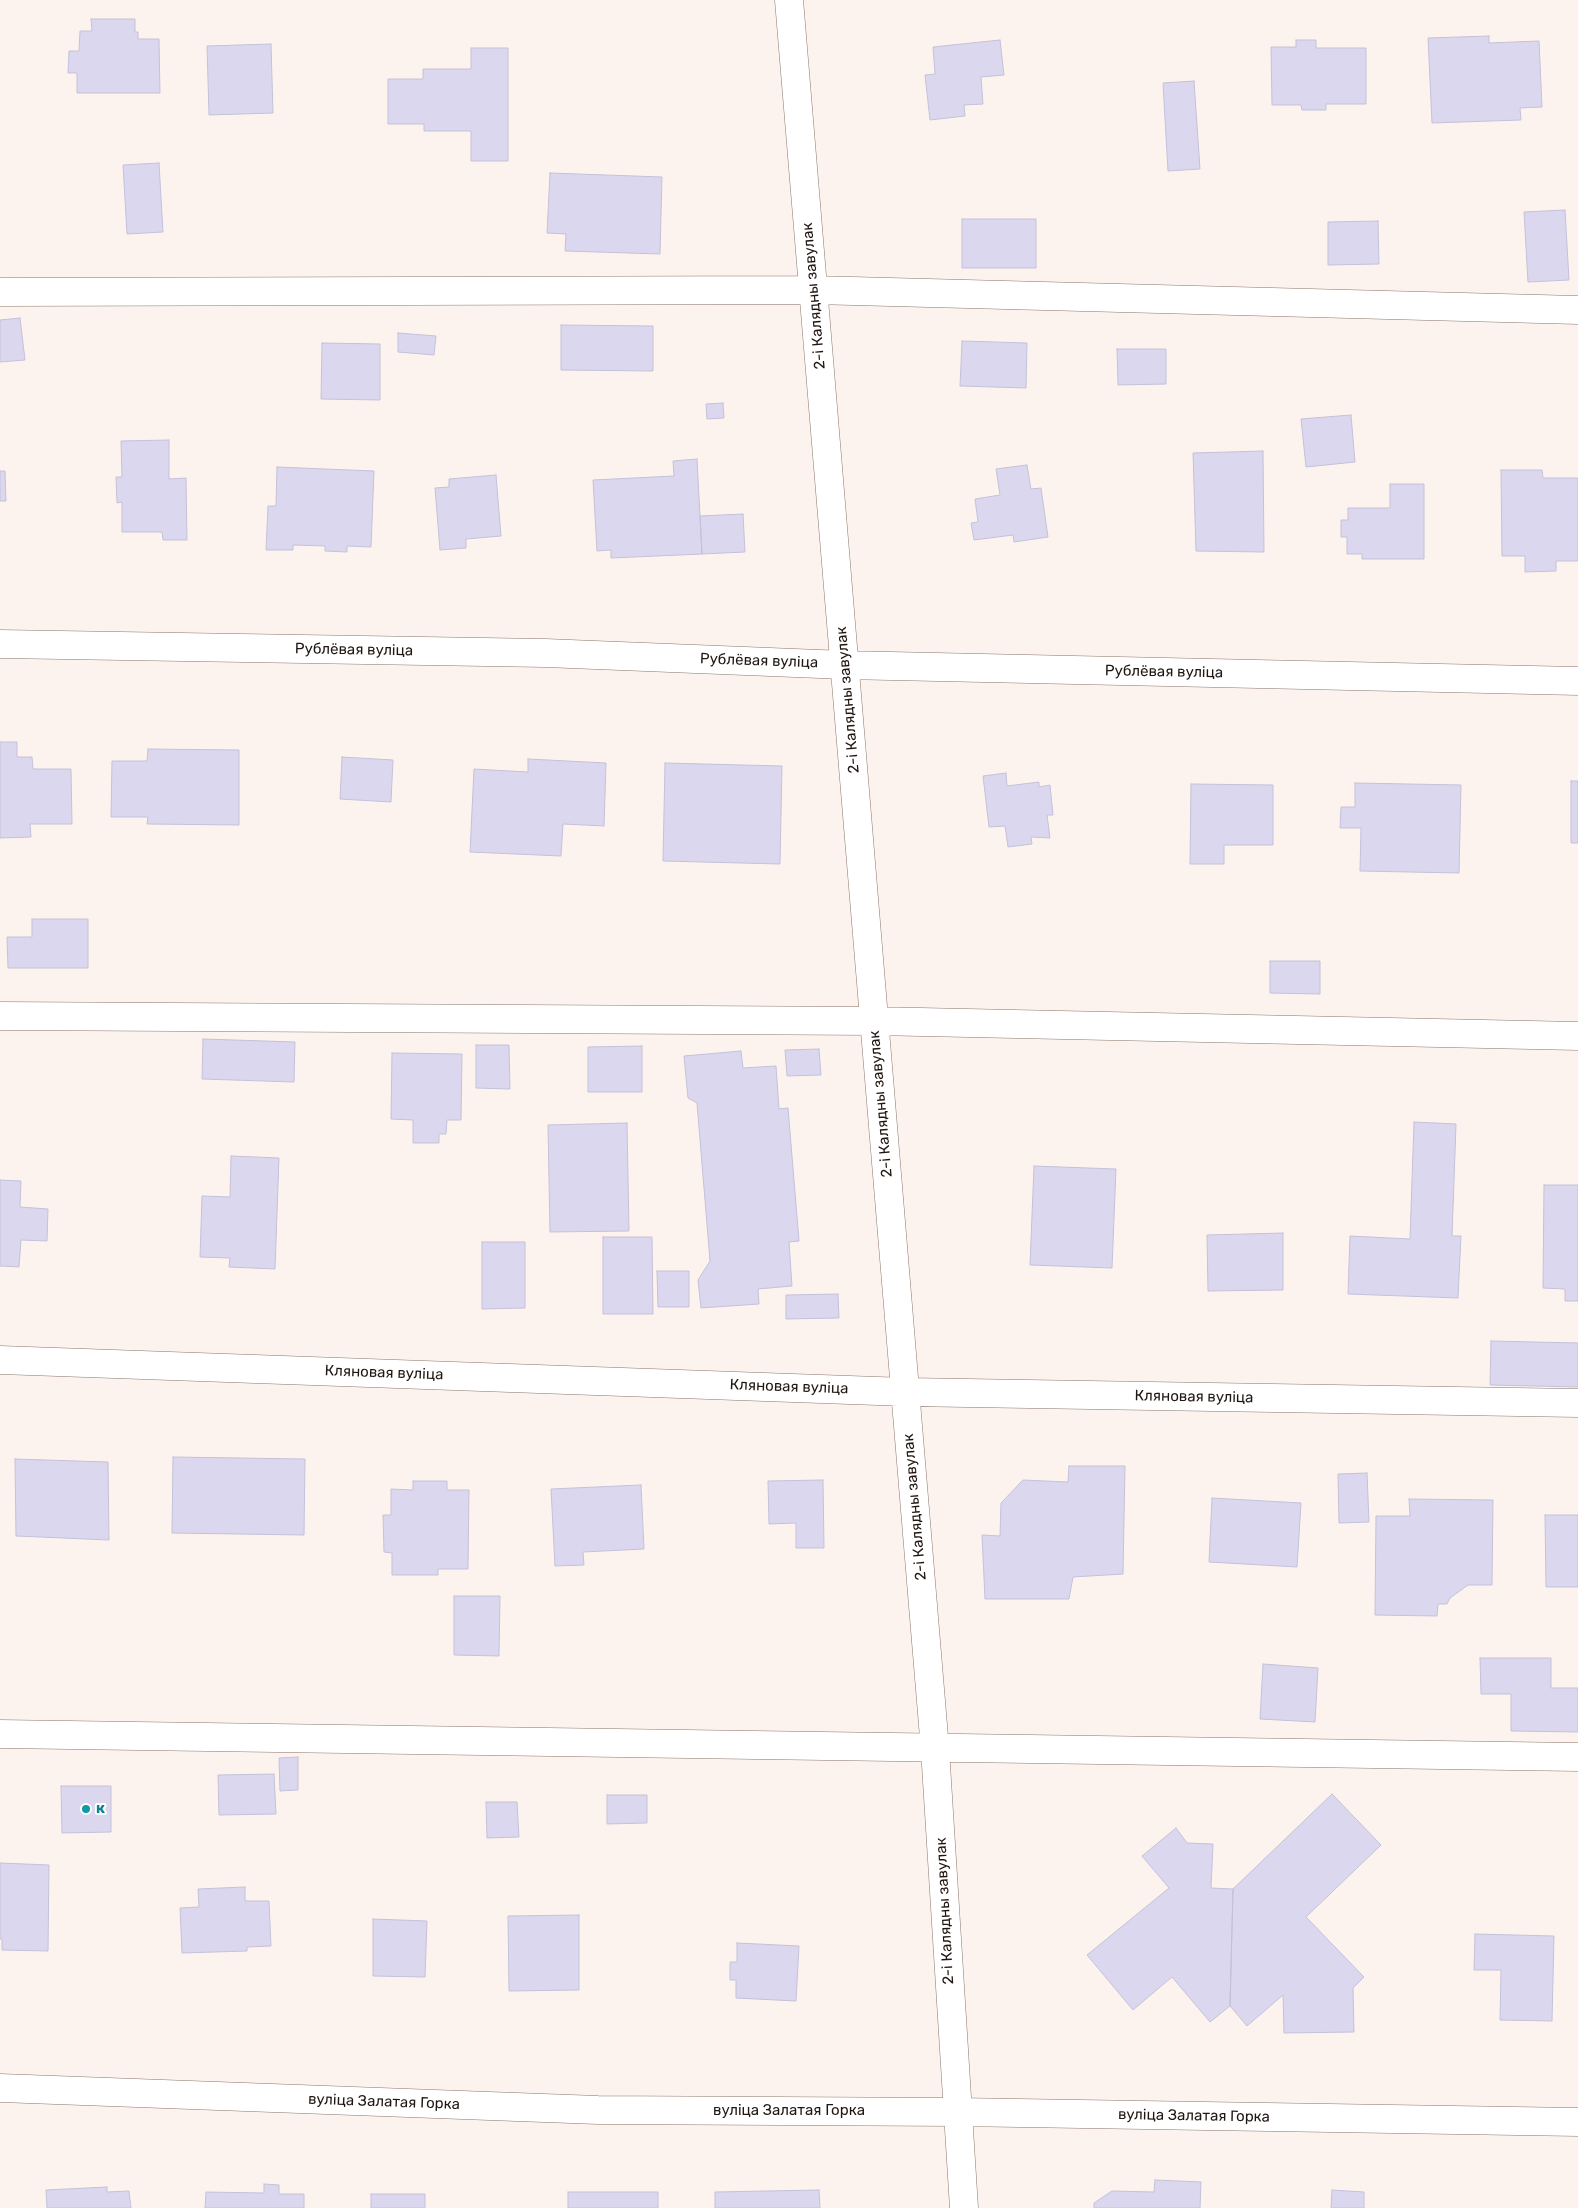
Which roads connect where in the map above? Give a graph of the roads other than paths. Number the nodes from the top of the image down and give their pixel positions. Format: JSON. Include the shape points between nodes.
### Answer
{"nodes":[{"id":1,"x":788,"y":0,"type":"edge"},
{"id":2,"x":814,"y":290,"type":"junction"},
{"id":3,"x":0,"y":292,"type":"edge"},
{"id":4,"x":1578,"y":310,"type":"edge"},
{"id":5,"x":0,"y":644,"type":"edge"},
{"id":6,"x":845,"y":665,"type":"junction"},
{"id":7,"x":1578,"y":681,"type":"edge"},
{"id":8,"x":0,"y":1016,"type":"edge"},
{"id":9,"x":874,"y":1021,"type":"junction"},
{"id":10,"x":1578,"y":1036,"type":"edge"},
{"id":11,"x":0,"y":1360,"type":"edge"},
{"id":12,"x":906,"y":1392,"type":"junction"},
{"id":13,"x":1578,"y":1403,"type":"edge"},
{"id":14,"x":0,"y":1734,"type":"edge"},
{"id":15,"x":935,"y":1748,"type":"junction"},
{"id":16,"x":1578,"y":1757,"type":"edge"},
{"id":17,"x":0,"y":2088,"type":"edge"},
{"id":18,"x":957,"y":2112,"type":"junction"},
{"id":19,"x":1578,"y":2122,"type":"edge"},
{"id":20,"x":964,"y":2208,"type":"edge"}],
"edges":[{"from":1,"to":2,"type":"street","name":"2-і Калядны завулак"},
{"from":2,"to":3,"type":"street"},
{"from":2,"to":4,"type":"street"},
{"from":2,"to":6,"type":"street","name":"2-і Калядны завулак"},
{"from":5,"to":6,"type":"street","name":"Рублёвая вуліца","via":[[545,653]]},
{"from":6,"to":7,"type":"street","name":"Рублёвая вуліца"},
{"from":6,"to":9,"type":"street","name":"2-і Калядны завулак"},
{"from":8,"to":9,"type":"street"},
{"from":9,"to":10,"type":"street"},
{"from":9,"to":12,"type":"street","name":"2-і Калядны завулак"},
{"from":11,"to":12,"type":"street","name":"Кляновая вуліца"},
{"from":12,"to":13,"type":"street","name":"Кляновая вуліца"},
{"from":12,"to":15,"type":"street","name":"2-і Калядны завулак"},
{"from":14,"to":15,"type":"street"},
{"from":15,"to":16,"type":"street"},
{"from":15,"to":18,"type":"street","name":"2-і Калядны завулак"},
{"from":17,"to":18,"type":"street","name":"вуліца Залатая Горка","via":[[598,2110]]},
{"from":18,"to":19,"type":"street","name":"вуліца Залатая Горка"},
{"from":18,"to":20,"type":"street","name":"2-і Калядны завулак"}]}
